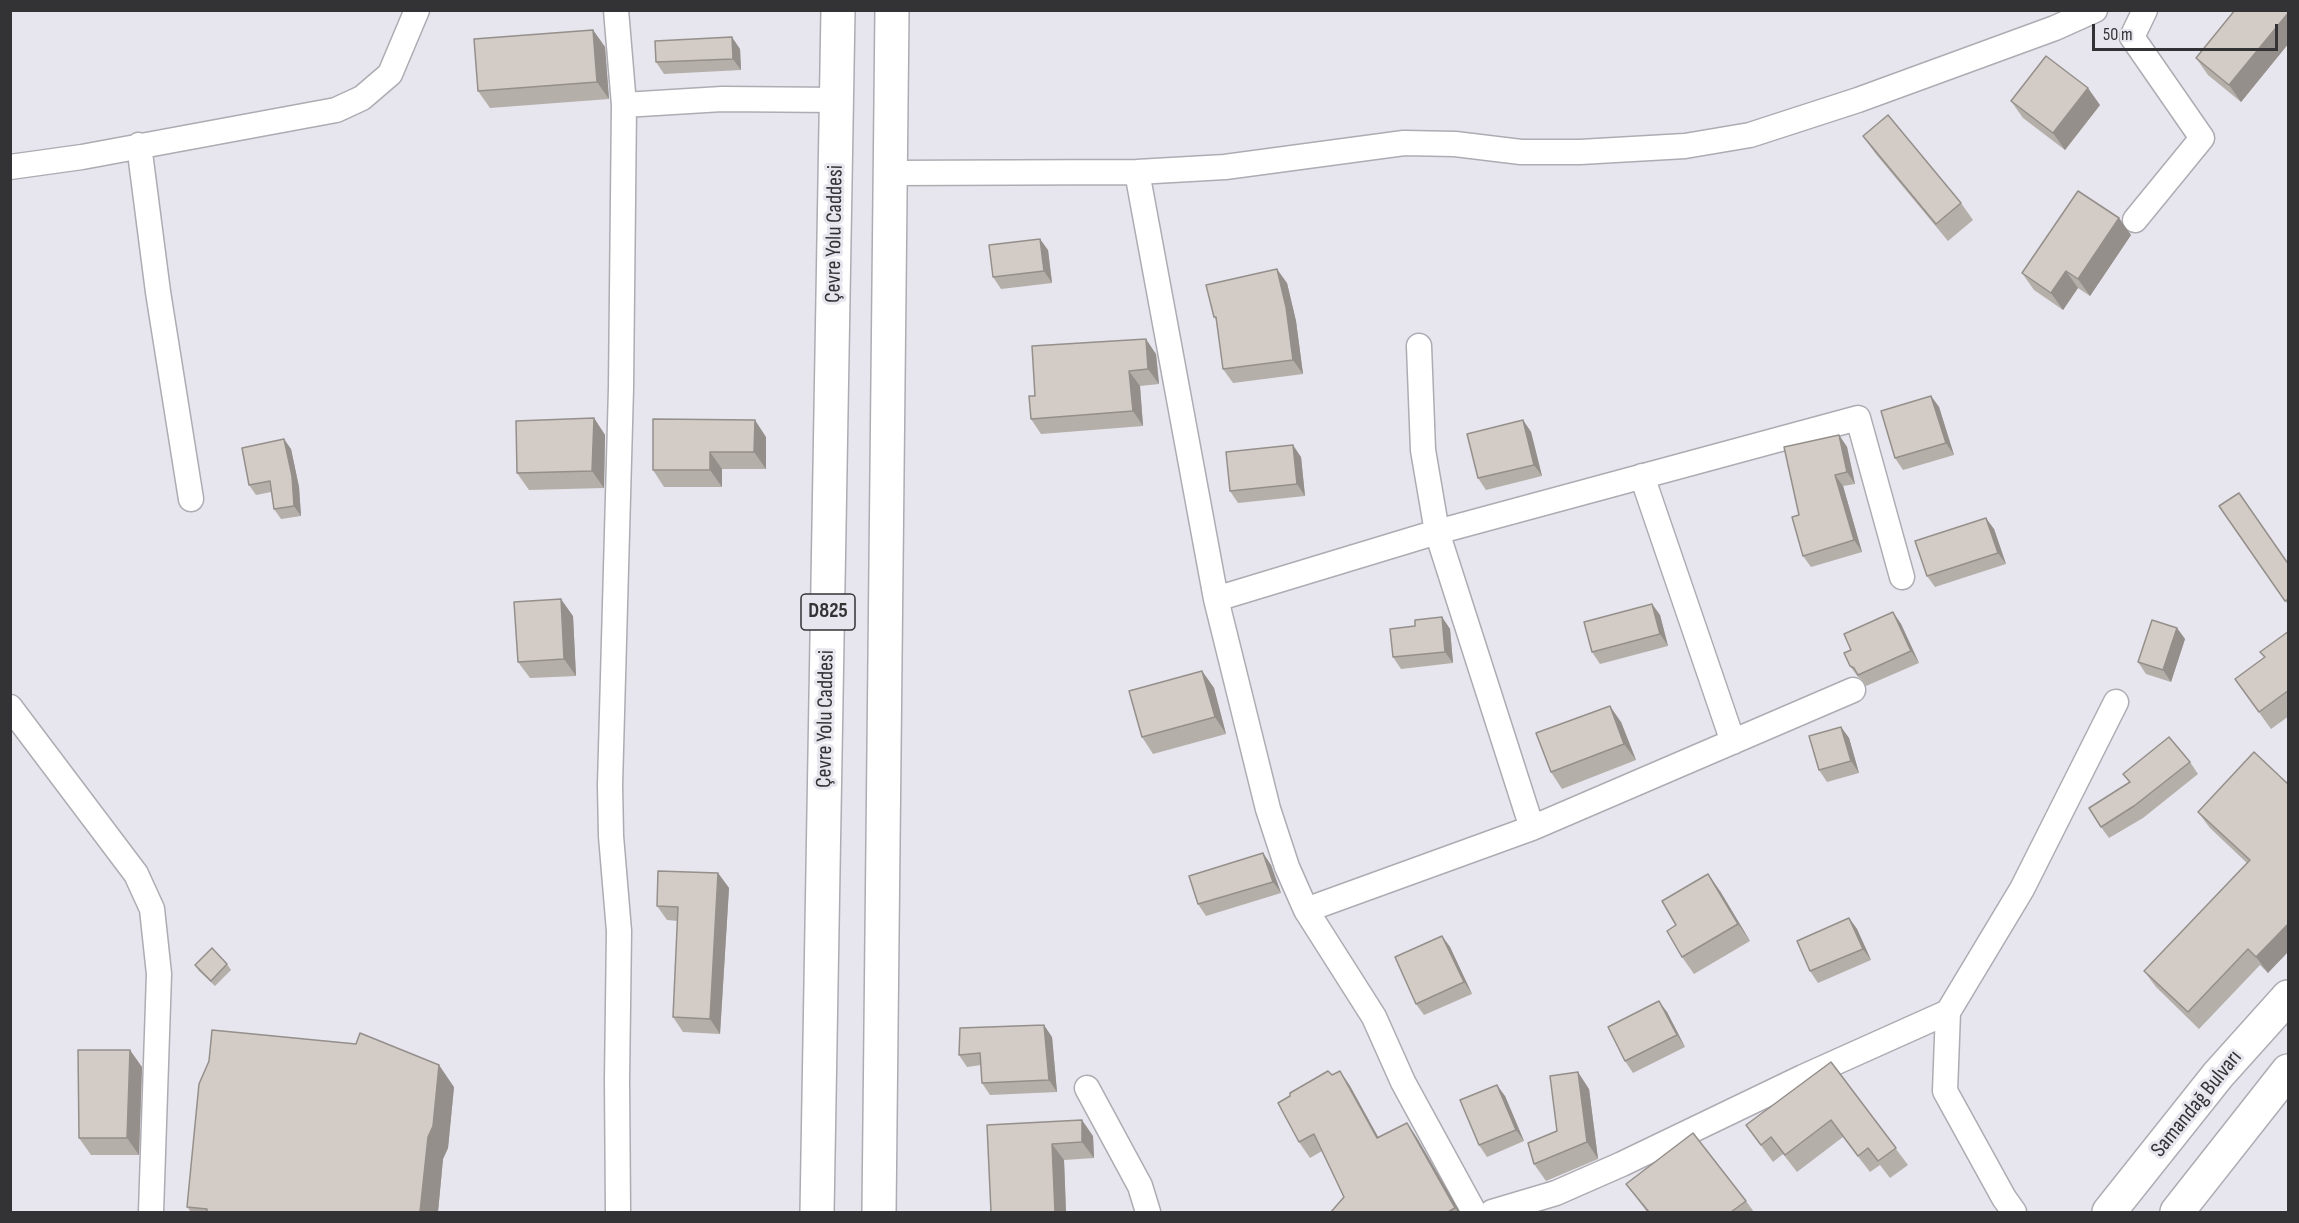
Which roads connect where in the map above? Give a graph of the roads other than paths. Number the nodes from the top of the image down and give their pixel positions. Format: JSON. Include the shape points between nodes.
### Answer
{"nodes":[{"id":1,"x":417,"y":10,"type":"edge"},
{"id":2,"x":616,"y":10,"type":"edge"},
{"id":3,"x":838,"y":10,"type":"edge"},
{"id":4,"x":892,"y":10,"type":"edge"},
{"id":5,"x":2096,"y":10,"type":"edge"},
{"id":6,"x":2145,"y":10,"type":"edge"},
{"id":7,"x":2050,"y":19,"type":"edge"},
{"id":8,"x":837,"y":100,"type":"junction"},
{"id":9,"x":624,"y":105,"type":"junction"},
{"id":10,"x":139,"y":145,"type":"junction"},
{"id":11,"x":10,"y":167,"type":"edge"},
{"id":12,"x":1137,"y":172,"type":"junction"},
{"id":13,"x":891,"y":173,"type":"junction"},
{"id":14,"x":2135,"y":220,"type":"dead end"},
{"id":15,"x":1419,"y":346,"type":"dead end"},
{"id":16,"x":1642,"y":476,"type":"junction"},
{"id":17,"x":190,"y":499,"type":"dead end"},
{"id":18,"x":1437,"y":532,"type":"junction"},
{"id":19,"x":1902,"y":577,"type":"dead end"},
{"id":20,"x":1216,"y":598,"type":"junction"},
{"id":21,"x":1853,"y":690,"type":"dead end"},
{"id":22,"x":2116,"y":702,"type":"dead end"},
{"id":23,"x":10,"y":707,"type":"edge"},
{"id":24,"x":1732,"y":742,"type":"junction"},
{"id":25,"x":1532,"y":828,"type":"junction"},
{"id":26,"x":1306,"y":910,"type":"junction"},
{"id":27,"x":2289,"y":997,"type":"edge"},
{"id":28,"x":1948,"y":1012,"type":"junction"},
{"id":29,"x":2289,"y":1071,"type":"edge"},
{"id":30,"x":1087,"y":1088,"type":"dead end"},
{"id":31,"x":151,"y":1212,"type":"edge"},
{"id":32,"x":618,"y":1212,"type":"edge"},
{"id":33,"x":817,"y":1212,"type":"edge"},
{"id":34,"x":879,"y":1212,"type":"edge"},
{"id":35,"x":1148,"y":1212,"type":"edge"},
{"id":36,"x":1474,"y":1212,"type":"edge"},
{"id":37,"x":1492,"y":1212,"type":"edge"},
{"id":38,"x":2014,"y":1212,"type":"edge"},
{"id":39,"x":2109,"y":1212,"type":"edge"},
{"id":40,"x":2176,"y":1212,"type":"edge"}],
"edges":[{"from":1,"to":10,"type":"street","via":[[390,74],[362,98],[336,110]]},
{"from":2,"to":9,"type":"street"},
{"from":3,"to":8,"type":"highway","name":"Çevre Yolu Caddesi","number":"D825"},
{"from":4,"to":13,"type":"highway","number":"D825"},
{"from":5,"to":7,"type":"street"},
{"from":6,"to":14,"type":"street","via":[[2132,38],[2202,138]]},
{"from":7,"to":12,"type":"street","via":[[1905,84],[1750,135],[1685,146],[1533,152],[1404,143],[1225,167]]},
{"from":8,"to":9,"type":"street","via":[[722,99]]},
{"from":8,"to":33,"type":"highway","name":"Çevre Yolu Caddesi","number":"D825"},
{"from":9,"to":32,"type":"street","via":[[621,400],[610,785],[619,931]]},
{"from":10,"to":11,"type":"street"},
{"from":10,"to":17,"type":"street"},
{"from":12,"to":13,"type":"street"},
{"from":12,"to":20,"type":"street"},
{"from":13,"to":34,"type":"highway","number":"D825"},
{"from":15,"to":18,"type":"street","via":[[1423,450]]},
{"from":16,"to":18,"type":"street"},
{"from":16,"to":19,"type":"street","via":[[1858,418]]},
{"from":16,"to":24,"type":"street"},
{"from":18,"to":20,"type":"street"},
{"from":18,"to":25,"type":"street"},
{"from":20,"to":26,"type":"street","via":[[1268,809]]},
{"from":21,"to":24,"type":"street"},
{"from":22,"to":28,"type":"street","via":[[2022,889]]},
{"from":23,"to":31,"type":"street","via":[[136,874],[152,909],[159,974]]},
{"from":24,"to":25,"type":"street"},
{"from":25,"to":26,"type":"street"},
{"from":26,"to":36,"type":"street","via":[[1374,1017],[1403,1082]]},
{"from":27,"to":39,"type":"highway","name":"Samandağ Bulvarı","via":[[2218,1075]]},
{"from":28,"to":37,"type":"street","via":[[1556,1193]]},
{"from":28,"to":38,"type":"street","via":[[1945,1091]]},
{"from":29,"to":40,"type":"highway"},
{"from":30,"to":35,"type":"street","via":[[1140,1186]]}]}
